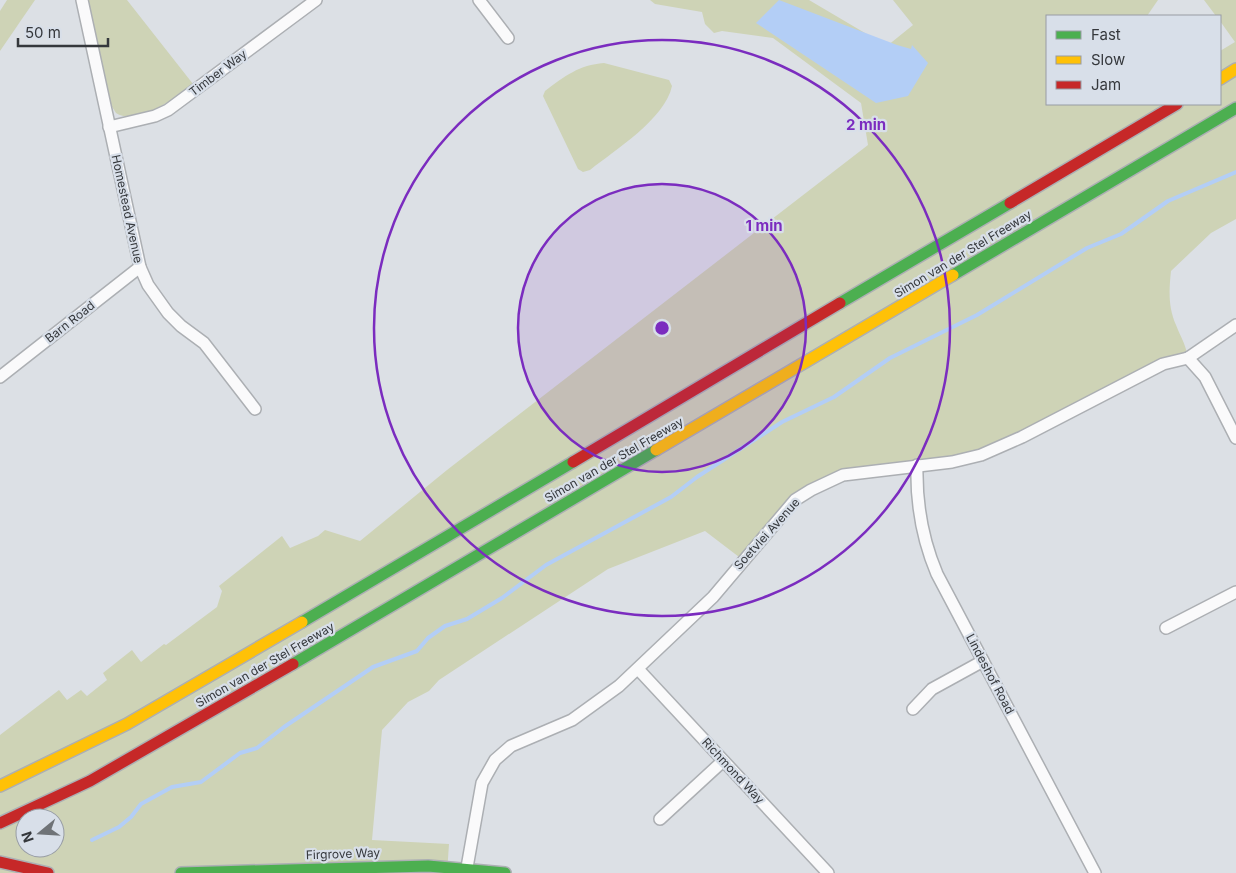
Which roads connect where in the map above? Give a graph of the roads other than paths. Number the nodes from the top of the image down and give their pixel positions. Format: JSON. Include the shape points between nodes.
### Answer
{"nodes":[{"id":1,"x":82,"y":0,"type":"edge"},
{"id":2,"x":316,"y":0,"type":"edge"},
{"id":3,"x":479,"y":0,"type":"edge"},
{"id":4,"x":508,"y":38,"type":"dead end"},
{"id":5,"x":1236,"y":69,"type":"edge"},
{"id":6,"x":1221,"y":77,"type":"edge"},
{"id":7,"x":1175,"y":105,"type":"edge"},
{"id":8,"x":1236,"y":108,"type":"edge"},
{"id":9,"x":109,"y":126,"type":"junction"},
{"id":10,"x":140,"y":267,"type":"junction"},
{"id":11,"x":1236,"y":325,"type":"edge"},
{"id":12,"x":1188,"y":358,"type":"junction"},
{"id":13,"x":0,"y":377,"type":"edge"},
{"id":14,"x":255,"y":409,"type":"dead end"},
{"id":15,"x":1236,"y":438,"type":"edge"},
{"id":16,"x":917,"y":465,"type":"junction"},
{"id":17,"x":1236,"y":592,"type":"edge"},
{"id":18,"x":1166,"y":628,"type":"dead end"},
{"id":19,"x":984,"y":661,"type":"junction"},
{"id":20,"x":638,"y":669,"type":"junction"},
{"id":21,"x":913,"y":709,"type":"dead end"},
{"id":22,"x":723,"y":761,"type":"junction"},
{"id":23,"x":0,"y":786,"type":"edge"},
{"id":24,"x":660,"y":818,"type":"dead end"},
{"id":25,"x":0,"y":823,"type":"edge"},
{"id":26,"x":0,"y":862,"type":"edge"},
{"id":27,"x":466,"y":871,"type":"edge"},
{"id":28,"x":48,"y":873,"type":"edge"},
{"id":29,"x":181,"y":873,"type":"edge"},
{"id":30,"x":506,"y":873,"type":"edge"},
{"id":31,"x":828,"y":873,"type":"edge"},
{"id":32,"x":1095,"y":873,"type":"edge"}],
"edges":[{"from":1,"to":9,"type":"street","name":"Homestead Avenue"},
{"from":2,"to":9,"type":"street","name":"Timber Way","via":[[168,110]]},
{"from":3,"to":4,"type":"street"},
{"from":5,"to":6,"type":"main road"},
{"from":7,"to":23,"type":"main road","name":"Simon van der Stel Freeway","via":[[211,676],[127,724]]},
{"from":8,"to":25,"type":"main road","name":"Simon van der Stel Freeway","via":[[184,728],[90,781]]},
{"from":9,"to":10,"type":"street","name":"Homestead Avenue"},
{"from":10,"to":13,"type":"street","name":"Barn Road"},
{"from":10,"to":14,"type":"street","name":"Homestead Avenue","via":[[148,285],[168,313],[204,343]]},
{"from":11,"to":12,"type":"street"},
{"from":12,"to":15,"type":"street","via":[[1205,377]]},
{"from":12,"to":16,"type":"street","name":"Soetvlei Avenue","via":[[1163,364],[996,450],[966,460]]},
{"from":16,"to":19,"type":"street","name":"Lindeshof Road","via":[[921,520],[927,548],[937,574]]},
{"from":16,"to":20,"type":"street","name":"Soetvlei Avenue","via":[[843,475],[795,500],[713,597]]},
{"from":17,"to":18,"type":"street"},
{"from":19,"to":21,"type":"street","via":[[932,689]]},
{"from":19,"to":32,"type":"street","name":"Lindeshof Road"},
{"from":20,"to":22,"type":"street","name":"Richmond Way"},
{"from":20,"to":27,"type":"street","name":"Soetvlei Avenue","via":[[572,720],[511,746],[494,760],[482,783]]},
{"from":22,"to":24,"type":"street"},
{"from":22,"to":31,"type":"street","name":"Richmond Way"},
{"from":26,"to":28,"type":"main road"},
{"from":27,"to":29,"type":"main road","name":"Firgrove Way","via":[[428,866]]},
{"from":27,"to":30,"type":"main road","name":"Firgrove Way"}]}
